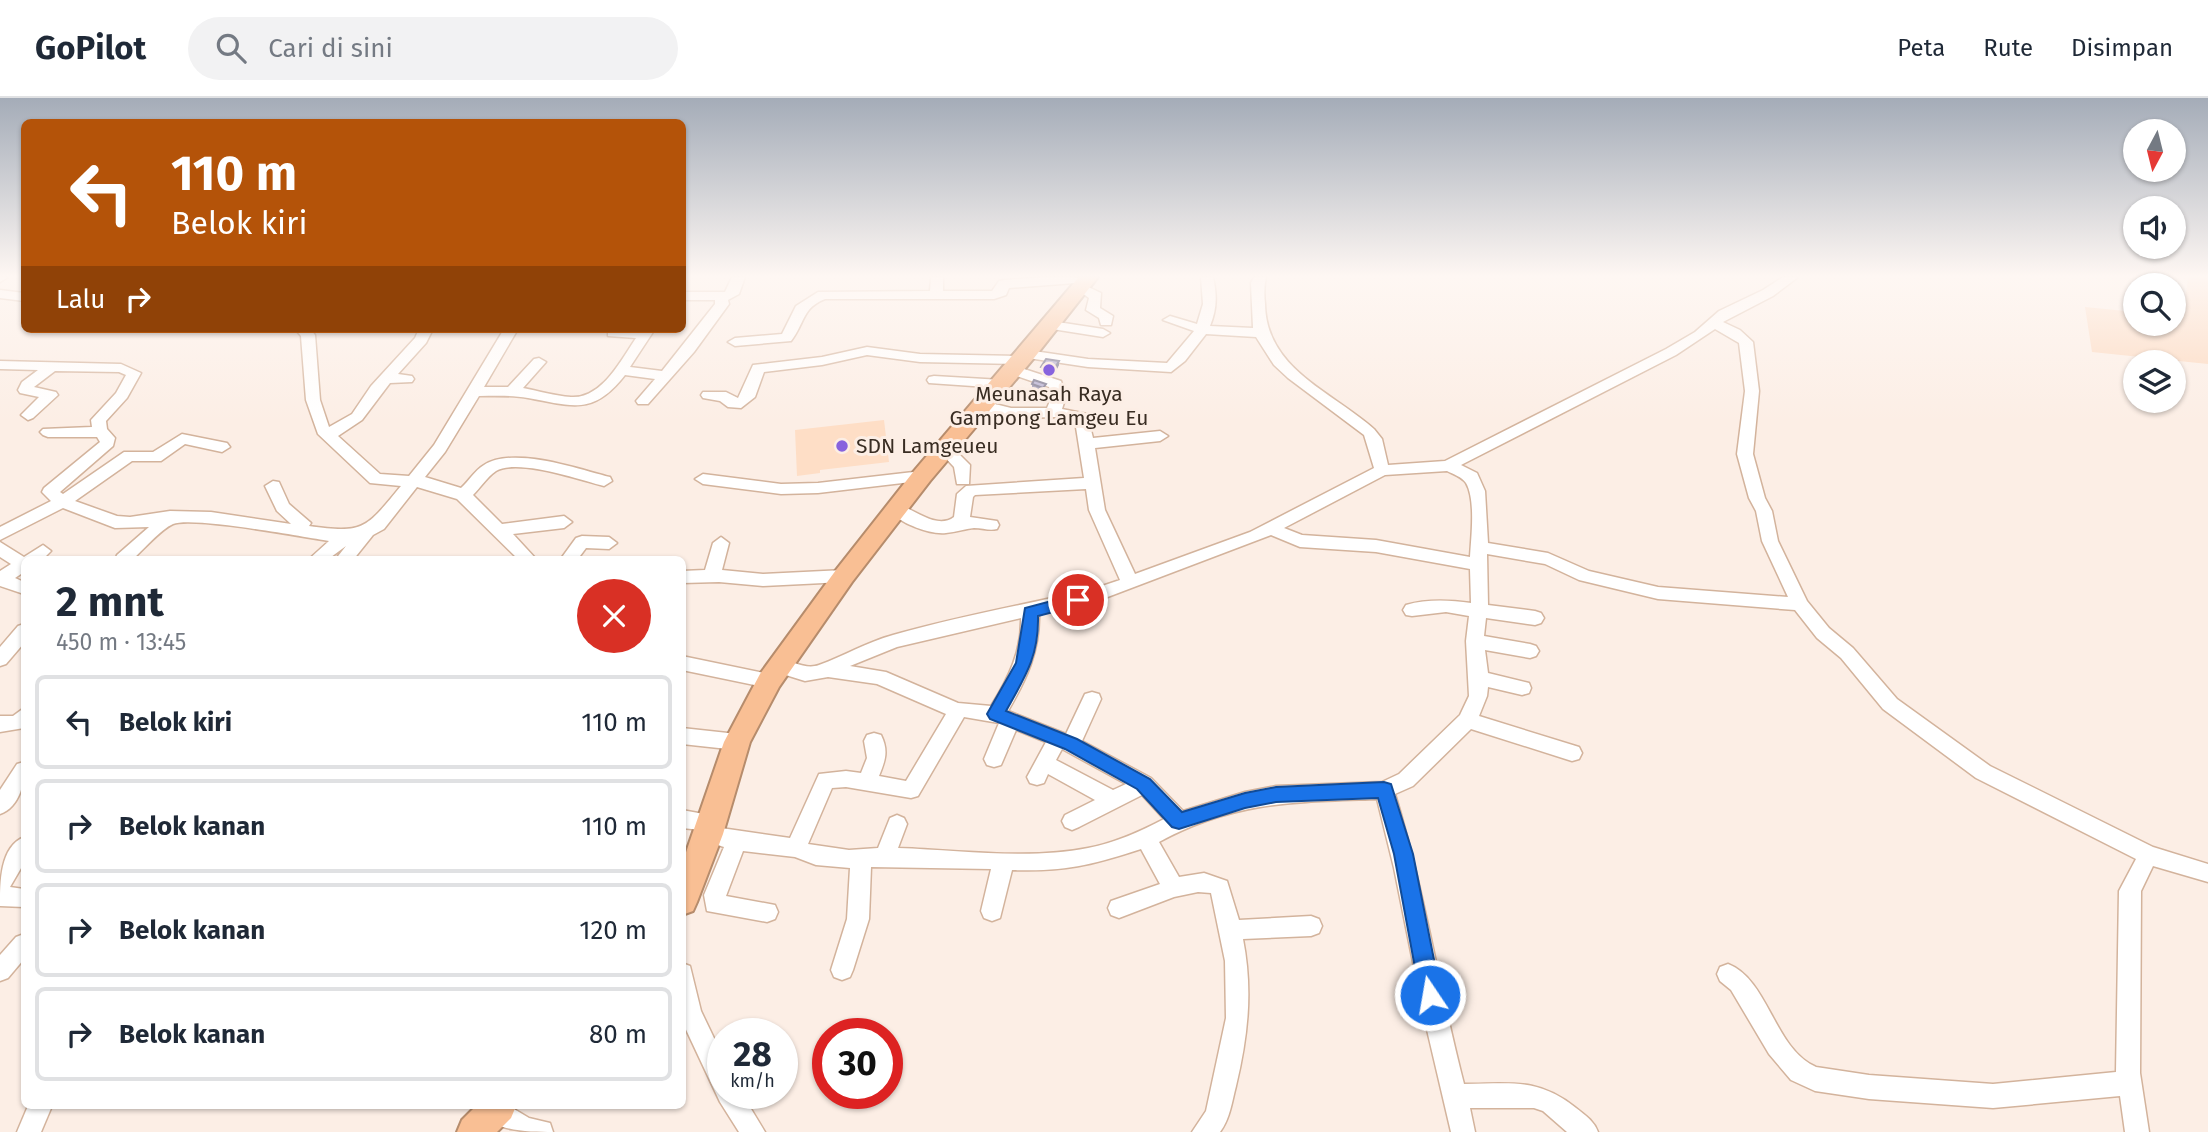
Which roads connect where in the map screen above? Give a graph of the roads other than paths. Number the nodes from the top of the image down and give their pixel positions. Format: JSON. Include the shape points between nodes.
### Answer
{"nodes":[{"id":1,"x":705,"y":325,"type":"edge"},
{"id":2,"x":793,"y":325,"type":"edge"},
{"id":3,"x":1050,"y":325,"type":"edge"},
{"id":4,"x":1068,"y":325,"type":"edge"},
{"id":5,"x":1104,"y":325,"type":"edge"},
{"id":6,"x":1188,"y":325,"type":"edge"},
{"id":7,"x":1205,"y":325,"type":"edge"},
{"id":8,"x":1261,"y":325,"type":"edge"},
{"id":9,"x":1710,"y":325,"type":"edge"},
{"id":10,"x":1720,"y":325,"type":"edge"},
{"id":11,"x":1204,"y":330,"type":"junction"},
{"id":12,"x":306,"y":333,"type":"edge"},
{"id":13,"x":424,"y":333,"type":"edge"},
{"id":14,"x":509,"y":333,"type":"edge"},
{"id":15,"x":645,"y":333,"type":"edge"},
{"id":16,"x":1262,"y":333,"type":"junction"},
{"id":17,"x":754,"y":341,"type":"junction"},
{"id":18,"x":735,"y":342,"type":"dead end"},
{"id":19,"x":539,"y":362,"type":"dead end"},
{"id":20,"x":0,"y":365,"type":"edge"},
{"id":21,"x":54,"y":365,"type":"junction"},
{"id":22,"x":1016,"y":367,"type":"junction"},
{"id":23,"x":758,"y":368,"type":"junction"},
{"id":24,"x":620,"y":370,"type":"junction"},
{"id":25,"x":665,"y":376,"type":"junction"},
{"id":26,"x":386,"y":378,"type":"junction"},
{"id":27,"x":407,"y":379,"type":"dead end"},
{"id":28,"x":934,"y":380,"type":"dead end"},
{"id":29,"x":475,"y":391,"type":"junction"},
{"id":30,"x":511,"y":392,"type":"junction"},
{"id":31,"x":708,"y":395,"type":"dead end"},
{"id":32,"x":643,"y":401,"type":"dead end"},
{"id":33,"x":984,"y":406,"type":"junction"},
{"id":34,"x":1056,"y":414,"type":"junction"},
{"id":35,"x":28,"y":415,"type":"dead end"},
{"id":36,"x":48,"y":432,"type":"dead end"},
{"id":37,"x":100,"y":432,"type":"junction"},
{"id":38,"x":328,"y":435,"type":"junction"},
{"id":39,"x":1160,"y":436,"type":"dead end"},
{"id":40,"x":1086,"y":444,"type":"junction"},
{"id":41,"x":222,"y":447,"type":"dead end"},
{"id":42,"x":945,"y":449,"type":"junction"},
{"id":43,"x":1449,"y":464,"type":"junction"},
{"id":44,"x":1382,"y":470,"type":"junction"},
{"id":45,"x":922,"y":476,"type":"junction"},
{"id":46,"x":704,"y":479,"type":"dead end"},
{"id":47,"x":963,"y":480,"type":"dead end"},
{"id":48,"x":604,"y":481,"type":"dead end"},
{"id":49,"x":1091,"y":482,"type":"junction"},
{"id":50,"x":411,"y":484,"type":"junction"},
{"id":51,"x":273,"y":486,"type":"dead end"},
{"id":52,"x":463,"y":495,"type":"junction"},
{"id":53,"x":62,"y":502,"type":"junction"},
{"id":54,"x":897,"y":510,"type":"junction"},
{"id":55,"x":170,"y":517,"type":"junction"},
{"id":56,"x":564,"y":522,"type":"dead end"},
{"id":57,"x":958,"y":524,"type":"junction"},
{"id":58,"x":991,"y":525,"type":"dead end"},
{"id":59,"x":1270,"y":529,"type":"junction"},
{"id":60,"x":294,"y":530,"type":"junction"},
{"id":61,"x":501,"y":530,"type":"junction"},
{"id":62,"x":0,"y":534,"type":"edge"},
{"id":63,"x":359,"y":535,"type":"junction"},
{"id":64,"x":609,"y":543,"type":"dead end"},
{"id":65,"x":721,"y":543,"type":"dead end"},
{"id":66,"x":0,"y":548,"type":"edge"},
{"id":67,"x":21,"y":556,"type":"edge"},
{"id":68,"x":126,"y":556,"type":"edge"},
{"id":69,"x":321,"y":556,"type":"edge"},
{"id":70,"x":345,"y":556,"type":"edge"},
{"id":71,"x":525,"y":556,"type":"edge"},
{"id":72,"x":571,"y":556,"type":"edge"},
{"id":73,"x":1479,"y":556,"type":"junction"},
{"id":74,"x":21,"y":566,"type":"edge"},
{"id":75,"x":713,"y":576,"type":"junction"},
{"id":76,"x":844,"y":576,"type":"junction"},
{"id":77,"x":686,"y":578,"type":"edge"},
{"id":78,"x":0,"y":579,"type":"edge"},
{"id":79,"x":1130,"y":583,"type":"junction"},
{"id":80,"x":21,"y":587,"type":"edge"},
{"id":81,"x":1800,"y":604,"type":"junction"},
{"id":82,"x":1412,"y":610,"type":"dead end"},
{"id":83,"x":1479,"y":611,"type":"junction"},
{"id":84,"x":1030,"y":612,"type":"junction"},
{"id":85,"x":1535,"y":618,"type":"dead end"},
{"id":86,"x":21,"y":634,"type":"edge"},
{"id":87,"x":1475,"y":641,"type":"junction"},
{"id":88,"x":1530,"y":651,"type":"dead end"},
{"id":89,"x":0,"y":659,"type":"edge"},
{"id":90,"x":686,"y":663,"type":"edge"},
{"id":91,"x":828,"y":670,"type":"junction"},
{"id":92,"x":774,"y":674,"type":"junction"},
{"id":93,"x":1479,"y":678,"type":"junction"},
{"id":94,"x":1522,"y":688,"type":"dead end"},
{"id":95,"x":1092,"y":699,"type":"dead end"},
{"id":96,"x":958,"y":711,"type":"junction"},
{"id":97,"x":1003,"y":716,"type":"junction"},
{"id":98,"x":21,"y":720,"type":"edge"},
{"id":99,"x":1468,"y":720,"type":"junction"},
{"id":100,"x":0,"y":724,"type":"edge"},
{"id":101,"x":686,"y":736,"type":"edge"},
{"id":102,"x":874,"y":741,"type":"dead end"},
{"id":103,"x":1064,"y":741,"type":"junction"},
{"id":104,"x":737,"y":742,"type":"junction"},
{"id":105,"x":1572,"y":753,"type":"dead end"},
{"id":106,"x":994,"y":759,"type":"dead end"},
{"id":107,"x":15,"y":775,"type":"edge"},
{"id":108,"x":866,"y":783,"type":"junction"},
{"id":109,"x":1144,"y":784,"type":"junction"},
{"id":110,"x":1384,"y":790,"type":"junction"},
{"id":111,"x":1113,"y":800,"type":"junction"},
{"id":112,"x":0,"y":806,"type":"edge"},
{"id":113,"x":686,"y":820,"type":"edge"},
{"id":114,"x":1072,"y":821,"type":"dead end"},
{"id":115,"x":1179,"y":821,"type":"junction"},
{"id":116,"x":897,"y":824,"type":"dead end"},
{"id":117,"x":711,"y":829,"type":"junction"},
{"id":118,"x":1147,"y":838,"type":"junction"},
{"id":119,"x":737,"y":841,"type":"junction"},
{"id":120,"x":796,"y":848,"type":"junction"},
{"id":121,"x":21,"y":851,"type":"edge"},
{"id":122,"x":2148,"y":855,"type":"junction"},
{"id":123,"x":885,"y":857,"type":"junction"},
{"id":124,"x":862,"y":858,"type":"junction"},
{"id":125,"x":1003,"y":862,"type":"junction"},
{"id":126,"x":2208,"y":873,"type":"edge"},
{"id":127,"x":0,"y":884,"type":"edge"},
{"id":128,"x":1174,"y":888,"type":"junction"},
{"id":129,"x":686,"y":892,"type":"edge"},
{"id":130,"x":0,"y":896,"type":"edge"},
{"id":131,"x":21,"y":898,"type":"edge"},
{"id":132,"x":1119,"y":908,"type":"dead end"},
{"id":133,"x":992,"y":911,"type":"dead end"},
{"id":134,"x":767,"y":912,"type":"dead end"},
{"id":135,"x":1311,"y":926,"type":"dead end"},
{"id":136,"x":1229,"y":930,"type":"junction"},
{"id":137,"x":21,"y":947,"type":"edge"},
{"id":138,"x":842,"y":970,"type":"dead end"},
{"id":139,"x":0,"y":971,"type":"edge"},
{"id":140,"x":1728,"y":974,"type":"dead end"},
{"id":141,"x":686,"y":992,"type":"edge"},
{"id":142,"x":707,"y":1049,"type":"edge"},
{"id":143,"x":2130,"y":1083,"type":"junction"},
{"id":144,"x":1457,"y":1096,"type":"junction"},
{"id":145,"x":39,"y":1109,"type":"edge"},
{"id":146,"x":738,"y":1109,"type":"edge"},
{"id":147,"x":489,"y":1116,"type":"edge"},
{"id":148,"x":29,"y":1132,"type":"edge"},
{"id":149,"x":541,"y":1132,"type":"edge"},
{"id":150,"x":753,"y":1132,"type":"edge"},
{"id":151,"x":1204,"y":1132,"type":"edge"},
{"id":152,"x":1463,"y":1132,"type":"edge"},
{"id":153,"x":1586,"y":1132,"type":"edge"},
{"id":154,"x":2137,"y":1132,"type":"edge"}],
"edges":[{"from":1,"to":25,"type":"street"},
{"from":2,"to":17,"type":"street","via":[[786,338]]},
{"from":3,"to":22,"type":"highway"},
{"from":4,"to":5,"type":"street"},
{"from":6,"to":11,"type":"street"},
{"from":7,"to":11,"type":"street"},
{"from":8,"to":16,"type":"street"},
{"from":9,"to":43,"type":"street","via":[[1671,352]]},
{"from":10,"to":81,"type":"street","via":[[1746,342],[1752,391],[1745,454],[1770,541]]},
{"from":11,"to":16,"type":"street"},
{"from":11,"to":22,"type":"street","via":[[1188,352],[1165,370]]},
{"from":12,"to":38,"type":"street","via":[[318,422]]},
{"from":13,"to":26,"type":"street"},
{"from":14,"to":29,"type":"street"},
{"from":15,"to":24,"type":"street"},
{"from":16,"to":44,"type":"street","via":[[1275,356],[1295,375],[1369,432]]},
{"from":17,"to":18,"type":"street"},
{"from":17,"to":23,"type":"street","via":[[749,365]]},
{"from":19,"to":30,"type":"street"},
{"from":20,"to":21,"type":"street"},
{"from":21,"to":35,"type":"street","via":[[27,385],[25,390],[51,396]]},
{"from":21,"to":37,"type":"street","via":[[121,368],[134,373],[122,395],[98,421]]},
{"from":22,"to":23,"type":"street","via":[[867,351]]},
{"from":22,"to":28,"type":"street"},
{"from":22,"to":33,"type":"highway"},
{"from":22,"to":34,"type":"street","via":[[1056,384],[1060,391]]},
{"from":23,"to":31,"type":"street","via":[[746,400],[728,402],[726,397]]},
{"from":24,"to":25,"type":"street"},
{"from":24,"to":30,"type":"street","via":[[587,401]]},
{"from":25,"to":32,"type":"street"},
{"from":26,"to":27,"type":"street"},
{"from":26,"to":38,"type":"street","via":[[357,417]]},
{"from":29,"to":30,"type":"street"},
{"from":29,"to":50,"type":"street"},
{"from":33,"to":34,"type":"street","via":[[1011,413]]},
{"from":33,"to":42,"type":"highway"},
{"from":34,"to":40,"type":"street","via":[[1082,416]]},
{"from":36,"to":37,"type":"street"},
{"from":37,"to":53,"type":"street","via":[[108,443],[50,492]]},
{"from":38,"to":50,"type":"street","via":[[376,479]]},
{"from":39,"to":40,"type":"street"},
{"from":40,"to":49,"type":"street"},
{"from":41,"to":53,"type":"street","via":[[182,439],[156,457],[132,454]]},
{"from":42,"to":45,"type":"highway"},
{"from":42,"to":47,"type":"street","via":[[962,466]]},
{"from":43,"to":44,"type":"street"},
{"from":43,"to":73,"type":"street","via":[[1474,480]]},
{"from":44,"to":59,"type":"street"},
{"from":45,"to":46,"type":"street","via":[[781,489]]},
{"from":45,"to":54,"type":"highway"},
{"from":48,"to":52,"type":"street","via":[[548,466],[507,464],[490,469]]},
{"from":49,"to":57,"type":"street","via":[[972,490],[965,494]]},
{"from":49,"to":79,"type":"street","via":[[1097,510]]},
{"from":50,"to":52,"type":"street","via":[[447,488]]},
{"from":50,"to":63,"type":"street","via":[[378,524]]},
{"from":51,"to":60,"type":"street","via":[[283,507],[303,523]]},
{"from":52,"to":61,"type":"street"},
{"from":53,"to":55,"type":"street","via":[[115,522]]},
{"from":53,"to":62,"type":"street"},
{"from":54,"to":57,"type":"street","via":[[933,527]]},
{"from":54,"to":76,"type":"highway"},
{"from":55,"to":60,"type":"street"},
{"from":55,"to":68,"type":"street"},
{"from":56,"to":61,"type":"street"},
{"from":57,"to":58,"type":"street"},
{"from":59,"to":73,"type":"street","via":[[1300,541]]},
{"from":59,"to":79,"type":"street"},
{"from":60,"to":63,"type":"street"},
{"from":61,"to":71,"type":"street"},
{"from":63,"to":69,"type":"street"},
{"from":63,"to":70,"type":"street"},
{"from":64,"to":72,"type":"street","via":[[582,542]]},
{"from":65,"to":75,"type":"street"},
{"from":66,"to":67,"type":"street"},
{"from":73,"to":81,"type":"street","via":[[1548,559],[1585,576],[1658,593]]},
{"from":73,"to":83,"type":"street"},
{"from":74,"to":78,"type":"street"},
{"from":75,"to":76,"type":"street","via":[[762,580]]},
{"from":75,"to":77,"type":"street"},
{"from":76,"to":92,"type":"highway"},
{"from":78,"to":80,"type":"street"},
{"from":79,"to":84,"type":"street"},
{"from":81,"to":122,"type":"street","via":[[1900,712],[1983,772]]},
{"from":82,"to":83,"type":"street","via":[[1446,606]]},
{"from":83,"to":85,"type":"street"},
{"from":83,"to":87,"type":"street"},
{"from":84,"to":91,"type":"street","via":[[895,641]]},
{"from":84,"to":97,"type":"street","via":[[1025,663]]},
{"from":86,"to":89,"type":"street"},
{"from":87,"to":88,"type":"street"},
{"from":87,"to":93,"type":"street"},
{"from":90,"to":92,"type":"street"},
{"from":91,"to":92,"type":"street","via":[[813,675]]},
{"from":91,"to":96,"type":"street","via":[[880,677]]},
{"from":92,"to":104,"type":"highway"},
{"from":93,"to":94,"type":"street"},
{"from":93,"to":99,"type":"street","via":[[1478,696]]},
{"from":95,"to":103,"type":"street"},
{"from":96,"to":97,"type":"street"},
{"from":96,"to":108,"type":"street","via":[[911,790]]},
{"from":97,"to":103,"type":"street"},
{"from":97,"to":106,"type":"street"},
{"from":98,"to":100,"type":"street"},
{"from":99,"to":105,"type":"street"},
{"from":99,"to":110,"type":"street","via":[[1406,780]]},
{"from":101,"to":104,"type":"street"},
{"from":102,"to":108,"type":"street","via":[[877,758]]},
{"from":103,"to":109,"type":"street"},
{"from":103,"to":111,"type":"street","via":[[1041,770]]},
{"from":104,"to":117,"type":"highway"},
{"from":107,"to":112,"type":"street"},
{"from":108,"to":120,"type":"street","via":[[826,780]]},
{"from":109,"to":111,"type":"street"},
{"from":109,"to":115,"type":"street"},
{"from":110,"to":115,"type":"street","via":[[1276,794]]},
{"from":110,"to":144,"type":"street","via":[[1403,854],[1433,1009]]},
{"from":111,"to":114,"type":"street"},
{"from":113,"to":117,"type":"street"},
{"from":115,"to":118,"type":"street"},
{"from":116,"to":123,"type":"street"},
{"from":117,"to":119,"type":"street"},
{"from":117,"to":129,"type":"highway"},
{"from":118,"to":125,"type":"street","via":[[1089,857]]},
{"from":118,"to":128,"type":"street"},
{"from":119,"to":120,"type":"street"},
{"from":119,"to":134,"type":"street","via":[[715,904]]},
{"from":120,"to":124,"type":"street","via":[[816,856]]},
{"from":121,"to":127,"type":"street"},
{"from":122,"to":126,"type":"street"},
{"from":122,"to":143,"type":"street","via":[[2130,891]]},
{"from":123,"to":124,"type":"street"},
{"from":123,"to":125,"type":"street"},
{"from":124,"to":138,"type":"street","via":[[858,919]]},
{"from":125,"to":133,"type":"street"},
{"from":128,"to":132,"type":"street"},
{"from":128,"to":136,"type":"street","via":[[1205,881],[1216,884]]},
{"from":130,"to":131,"type":"street"},
{"from":135,"to":136,"type":"street"},
{"from":136,"to":151,"type":"street","via":[[1238,1008],[1218,1111]]},
{"from":137,"to":139,"type":"street"},
{"from":140,"to":143,"type":"street","via":[[1740,983],[1777,1046],[1799,1072],[1815,1079],[1993,1096]]},
{"from":141,"to":142,"type":"street"},
{"from":143,"to":154,"type":"street"},
{"from":144,"to":152,"type":"street"},
{"from":144,"to":153,"type":"street","via":[[1534,1096],[1551,1103]]},
{"from":145,"to":148,"type":"street"},
{"from":146,"to":150,"type":"street"},
{"from":147,"to":149,"type":"street"}]}
